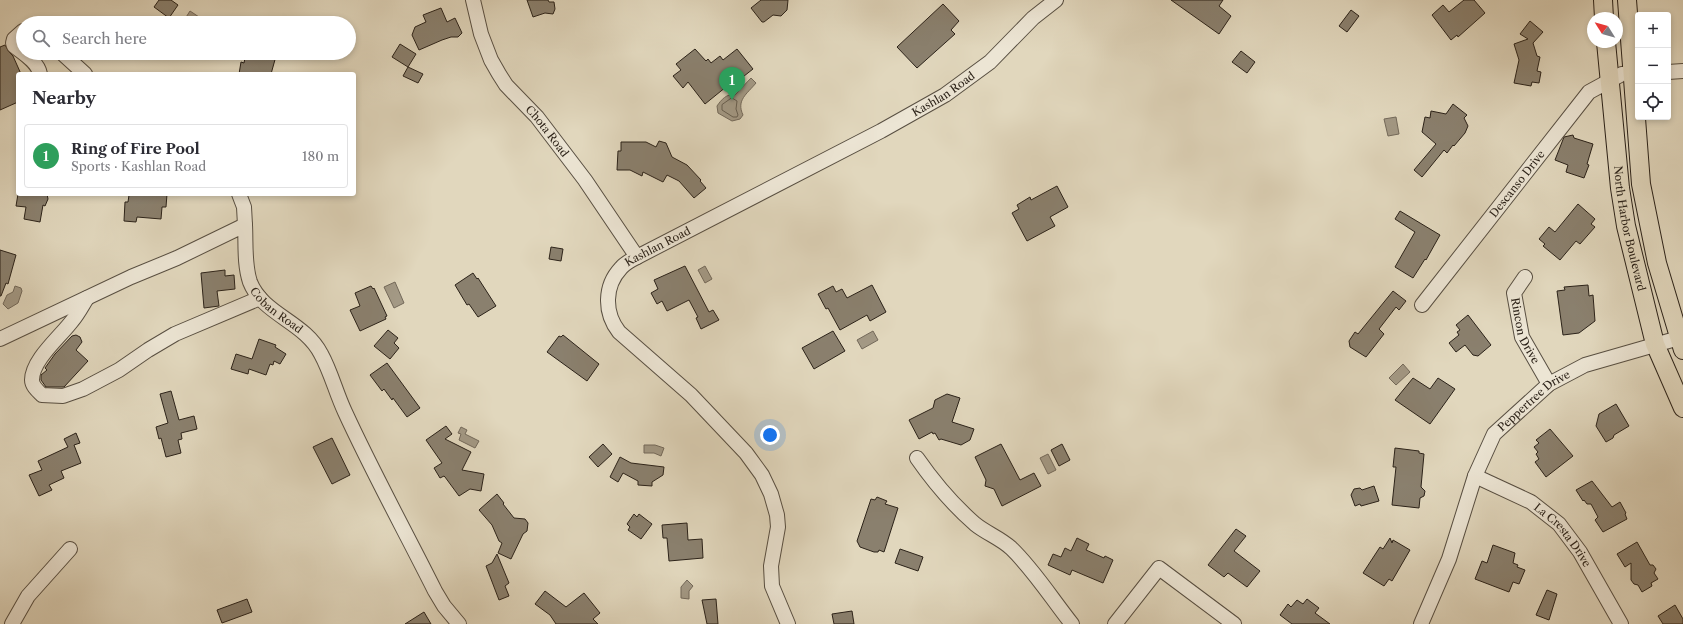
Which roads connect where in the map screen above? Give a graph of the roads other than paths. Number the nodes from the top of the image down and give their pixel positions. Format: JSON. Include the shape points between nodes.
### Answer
{"nodes":[{"id":1,"x":473,"y":0,"type":"edge"},
{"id":2,"x":1056,"y":0,"type":"edge"},
{"id":3,"x":1603,"y":0,"type":"edge"},
{"id":4,"x":1627,"y":0,"type":"edge"},
{"id":5,"x":1604,"y":12,"type":"edge"},
{"id":6,"x":16,"y":37,"type":"edge"},
{"id":7,"x":16,"y":46,"type":"edge"},
{"id":8,"x":1610,"y":48,"type":"edge"},
{"id":9,"x":30,"y":60,"type":"edge"},
{"id":10,"x":70,"y":60,"type":"edge"},
{"id":11,"x":1683,"y":71,"type":"edge"},
{"id":12,"x":39,"y":72,"type":"edge"},
{"id":13,"x":83,"y":72,"type":"edge"},
{"id":14,"x":1671,"y":72,"type":"edge"},
{"id":15,"x":1626,"y":75,"type":"edge"},
{"id":16,"x":240,"y":196,"type":"edge"},
{"id":17,"x":245,"y":225,"type":"junction"},
{"id":18,"x":636,"y":257,"type":"junction"},
{"id":19,"x":1525,"y":277,"type":"dead end"},
{"id":20,"x":88,"y":297,"type":"junction"},
{"id":21,"x":260,"y":298,"type":"junction"},
{"id":22,"x":1422,"y":305,"type":"dead end"},
{"id":23,"x":0,"y":339,"type":"edge"},
{"id":24,"x":1655,"y":344,"type":"junction"},
{"id":25,"x":1681,"y":344,"type":"edge"},
{"id":26,"x":1549,"y":384,"type":"junction"},
{"id":27,"x":1683,"y":408,"type":"edge"},
{"id":28,"x":917,"y":458,"type":"dead end"},
{"id":29,"x":1475,"y":476,"type":"junction"},
{"id":30,"x":70,"y":549,"type":"dead end"},
{"id":31,"x":12,"y":624,"type":"edge"},
{"id":32,"x":459,"y":624,"type":"edge"},
{"id":33,"x":788,"y":624,"type":"edge"},
{"id":34,"x":1072,"y":624,"type":"edge"},
{"id":35,"x":1115,"y":624,"type":"edge"},
{"id":36,"x":1234,"y":624,"type":"edge"},
{"id":37,"x":1421,"y":624,"type":"edge"},
{"id":38,"x":1621,"y":624,"type":"edge"}],
"edges":[{"from":1,"to":18,"type":"street","name":"Chota Road","via":[[480,34],[499,74],[506,85],[537,116],[585,180]]},
{"from":2,"to":18,"type":"street","name":"Kashlan Road","via":[[1033,18],[990,62],[946,95]]},
{"from":3,"to":5,"type":"main road"},
{"from":4,"to":15,"type":"main road","name":"North Harbor Boulevard"},
{"from":6,"to":7,"type":"street","via":[[13,43]]},
{"from":8,"to":15,"type":"main road","name":"North Harbor Boulevard"},
{"from":9,"to":12,"type":"street"},
{"from":10,"to":13,"type":"street"},
{"from":11,"to":14,"type":"street"},
{"from":15,"to":22,"type":"street","name":"Descanso Drive","via":[[1589,92]]},
{"from":15,"to":24,"type":"main road","name":"North Harbor Boulevard","via":[[1620,188],[1626,226]]},
{"from":15,"to":25,"type":"main road","name":"North Harbor Boulevard","via":[[1635,121],[1647,218],[1658,270]]},
{"from":16,"to":17,"type":"street","name":"Coban Road","via":[[244,207]]},
{"from":17,"to":20,"type":"street"},
{"from":17,"to":21,"type":"street","name":"Coban Road","via":[[248,271]]},
{"from":18,"to":33,"type":"street","name":"Kashlan Road","via":[[615,275],[610,287],[608,307],[614,325],[625,339],[691,395],[746,453],[762,475],[771,494],[778,527],[771,566],[772,586]]},
{"from":19,"to":26,"type":"street","name":"Rincon Drive","via":[[1514,293],[1522,337]]},
{"from":20,"to":21,"type":"street","via":[[74,320],[43,354],[33,370],[32,381],[42,395],[63,396],[83,389],[176,334]]},
{"from":20,"to":23,"type":"street"},
{"from":21,"to":32,"type":"street","name":"Coban Road","via":[[300,328],[316,344],[345,412],[435,591]]},
{"from":24,"to":25,"type":"street","name":"Peppertree Drive"},
{"from":24,"to":26,"type":"street","name":"Peppertree Drive","via":[[1585,365]]},
{"from":24,"to":27,"type":"main road","name":"North Harbor Boulevard"},
{"from":26,"to":29,"type":"street","name":"Peppertree Drive","via":[[1494,434]]},
{"from":28,"to":34,"type":"street","via":[[944,495],[975,524],[1010,547]]},
{"from":29,"to":37,"type":"street","name":"Peppertree Drive","via":[[1449,559]]},
{"from":29,"to":38,"type":"street","name":"La Cresta Drive","via":[[1530,502],[1559,524],[1580,552]]},
{"from":30,"to":31,"type":"street","via":[[28,596]]},
{"from":35,"to":36,"type":"street","via":[[1159,568]]}]}
